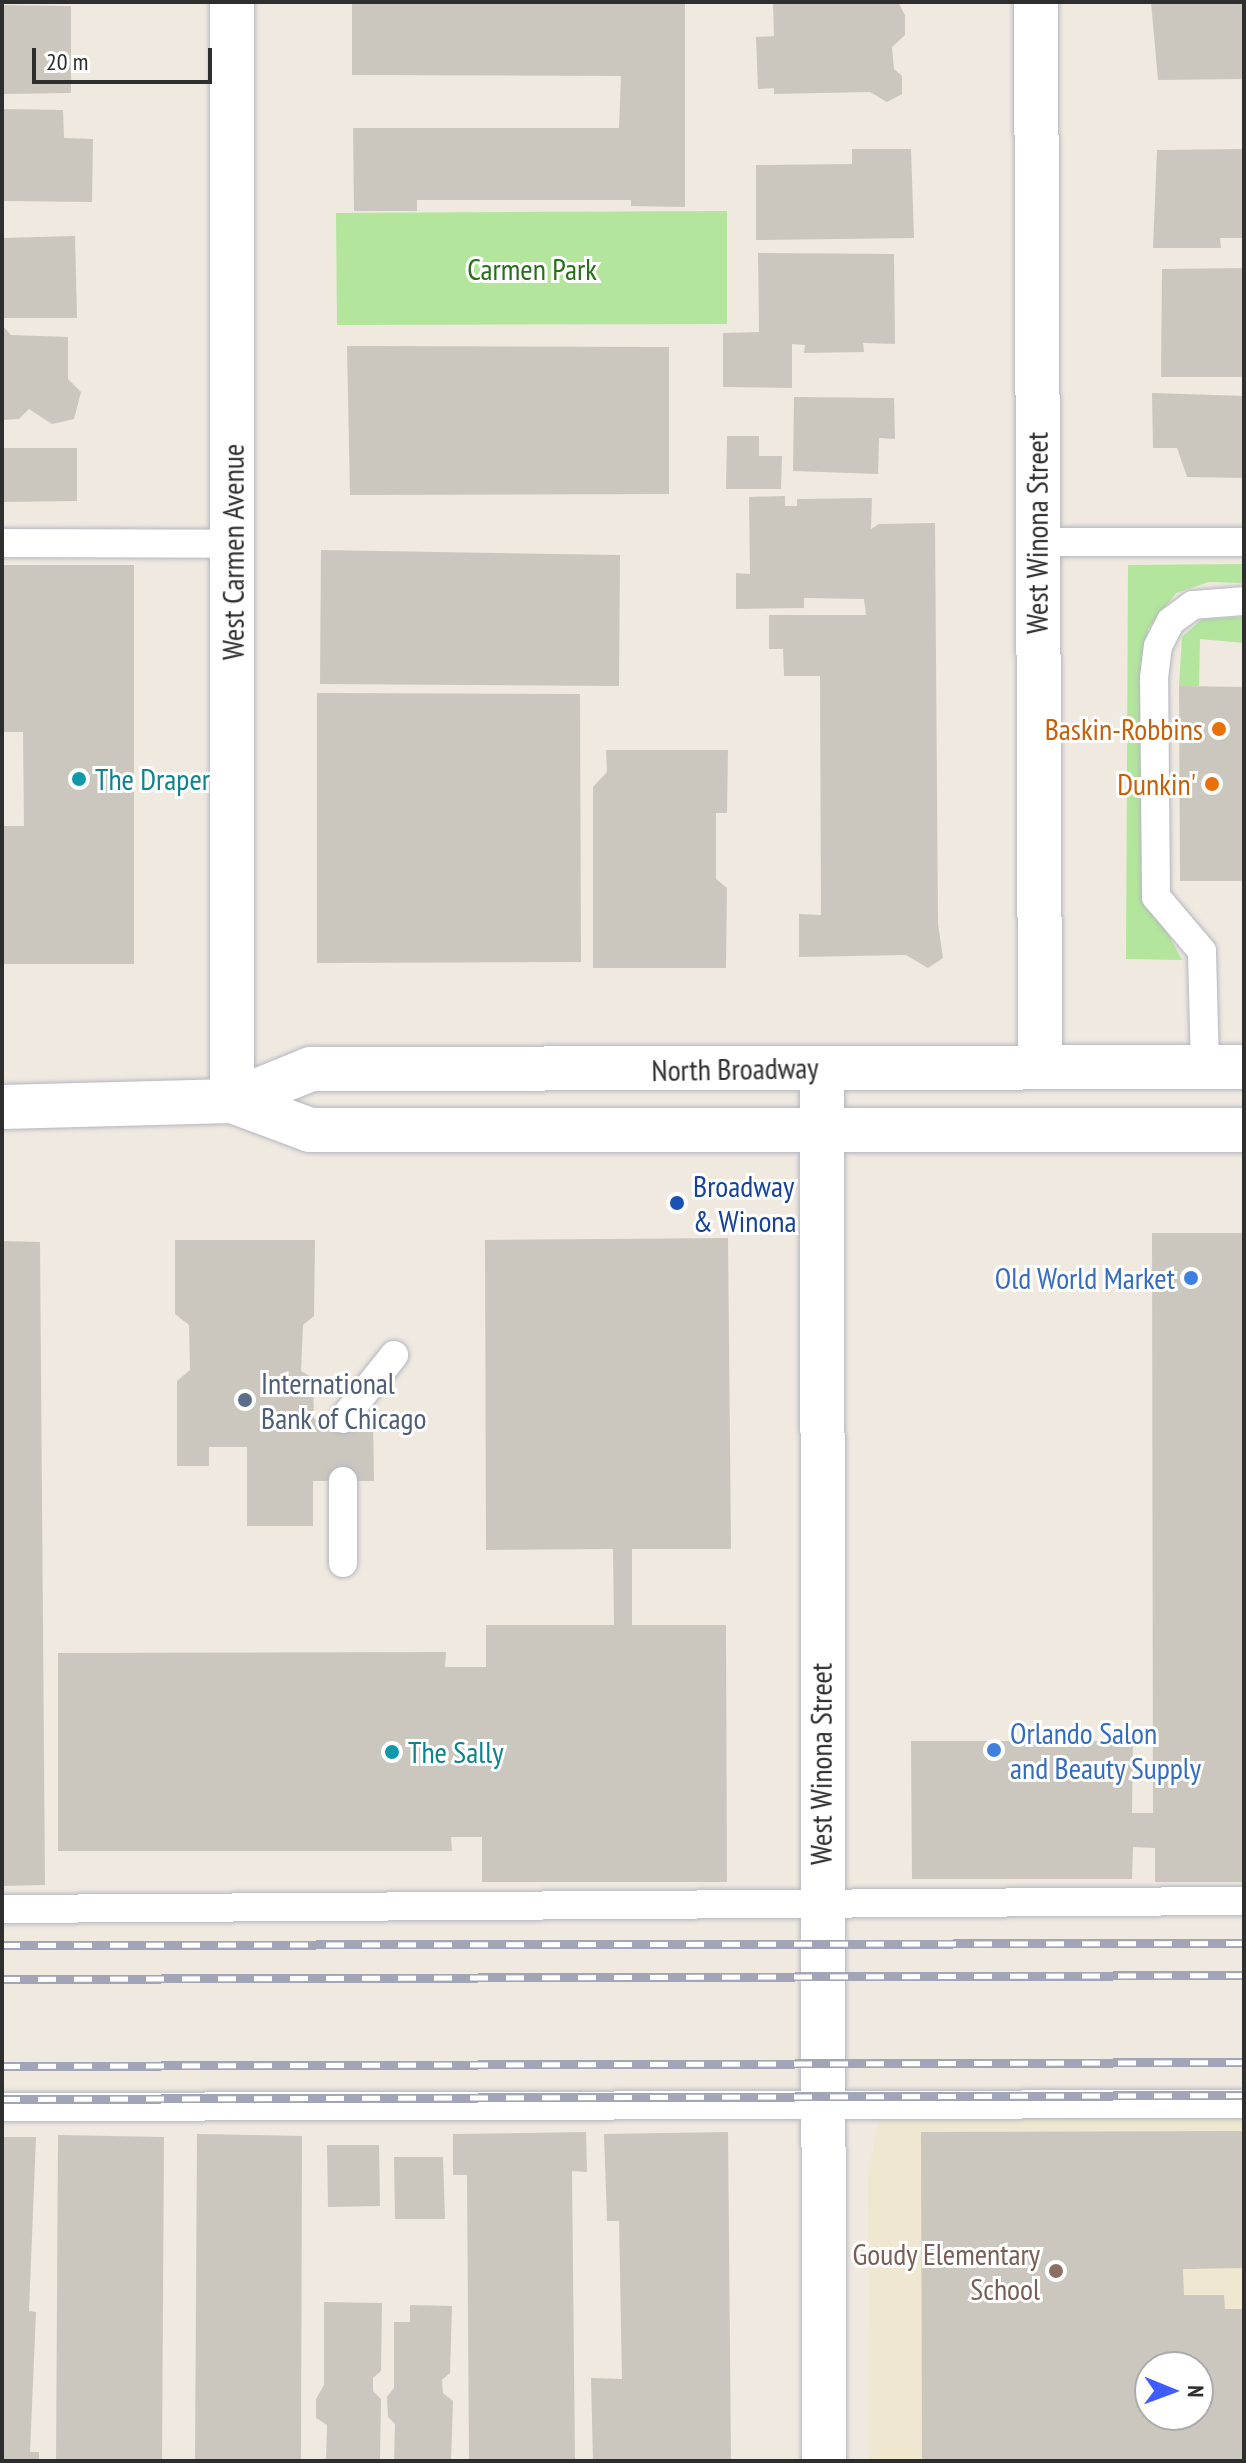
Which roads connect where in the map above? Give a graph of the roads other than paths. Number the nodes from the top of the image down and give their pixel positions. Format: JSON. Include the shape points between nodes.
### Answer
{"nodes":[{"id":1,"x":232,"y":2,"type":"edge"},
{"id":2,"x":1036,"y":2,"type":"edge"},
{"id":3,"x":1037,"y":542,"type":"junction"},
{"id":4,"x":1244,"y":542,"type":"edge"},
{"id":5,"x":2,"y":543,"type":"edge"},
{"id":6,"x":233,"y":544,"type":"junction"},
{"id":7,"x":1244,"y":601,"type":"edge"},
{"id":8,"x":1040,"y":1065,"type":"junction"},
{"id":9,"x":1225,"y":1067,"type":"edge"},
{"id":10,"x":822,"y":1068,"type":"junction"},
{"id":11,"x":232,"y":1101,"type":"junction"},
{"id":12,"x":2,"y":1107,"type":"edge"},
{"id":13,"x":1244,"y":1130,"type":"edge"},
{"id":14,"x":821,"y":1131,"type":"junction"},
{"id":15,"x":394,"y":1355,"type":"dead end"},
{"id":16,"x":343,"y":1419,"type":"dead end"},
{"id":17,"x":343,"y":1481,"type":"dead end"},
{"id":18,"x":343,"y":1563,"type":"dead end"},
{"id":19,"x":1244,"y":1901,"type":"edge"},
{"id":20,"x":821,"y":1905,"type":"junction"},
{"id":21,"x":2,"y":1909,"type":"edge"},
{"id":22,"x":1244,"y":2104,"type":"edge"},
{"id":23,"x":823,"y":2106,"type":"junction"},
{"id":24,"x":2,"y":2107,"type":"edge"},
{"id":25,"x":824,"y":2461,"type":"edge"}],
"edges":[{"from":1,"to":6,"type":"street","name":"West Carmen Avenue"},
{"from":2,"to":3,"type":"street","name":"West Winona Street"},
{"from":3,"to":4,"type":"lane"},
{"from":3,"to":8,"type":"street","name":"West Winona Street"},
{"from":5,"to":6,"type":"lane"},
{"from":6,"to":11,"type":"street","name":"West Carmen Avenue"},
{"from":7,"to":9,"type":"lane","via":[[1193,605],[1171,621],[1158,646],[1154,678],[1156,897],[1202,951]]},
{"from":8,"to":9,"type":"street","name":"North Broadway"},
{"from":8,"to":10,"type":"street","name":"North Broadway"},
{"from":10,"to":11,"type":"street","name":"North Broadway","via":[[311,1069]]},
{"from":10,"to":14,"type":"street","name":"West Winona Street"},
{"from":11,"to":12,"type":"street","name":"North Broadway"},
{"from":11,"to":14,"type":"street","name":"North Broadway","via":[[310,1130]]},
{"from":13,"to":14,"type":"street","name":"North Broadway"},
{"from":14,"to":20,"type":"street","name":"West Winona Street"},
{"from":15,"to":16,"type":"lane"},
{"from":17,"to":18,"type":"lane"},
{"from":19,"to":20,"type":"lane"},
{"from":20,"to":21,"type":"lane"},
{"from":20,"to":23,"type":"street","name":"West Winona Street"},
{"from":22,"to":23,"type":"lane"},
{"from":23,"to":24,"type":"lane"},
{"from":23,"to":25,"type":"street","name":"West Winona Street"}]}
